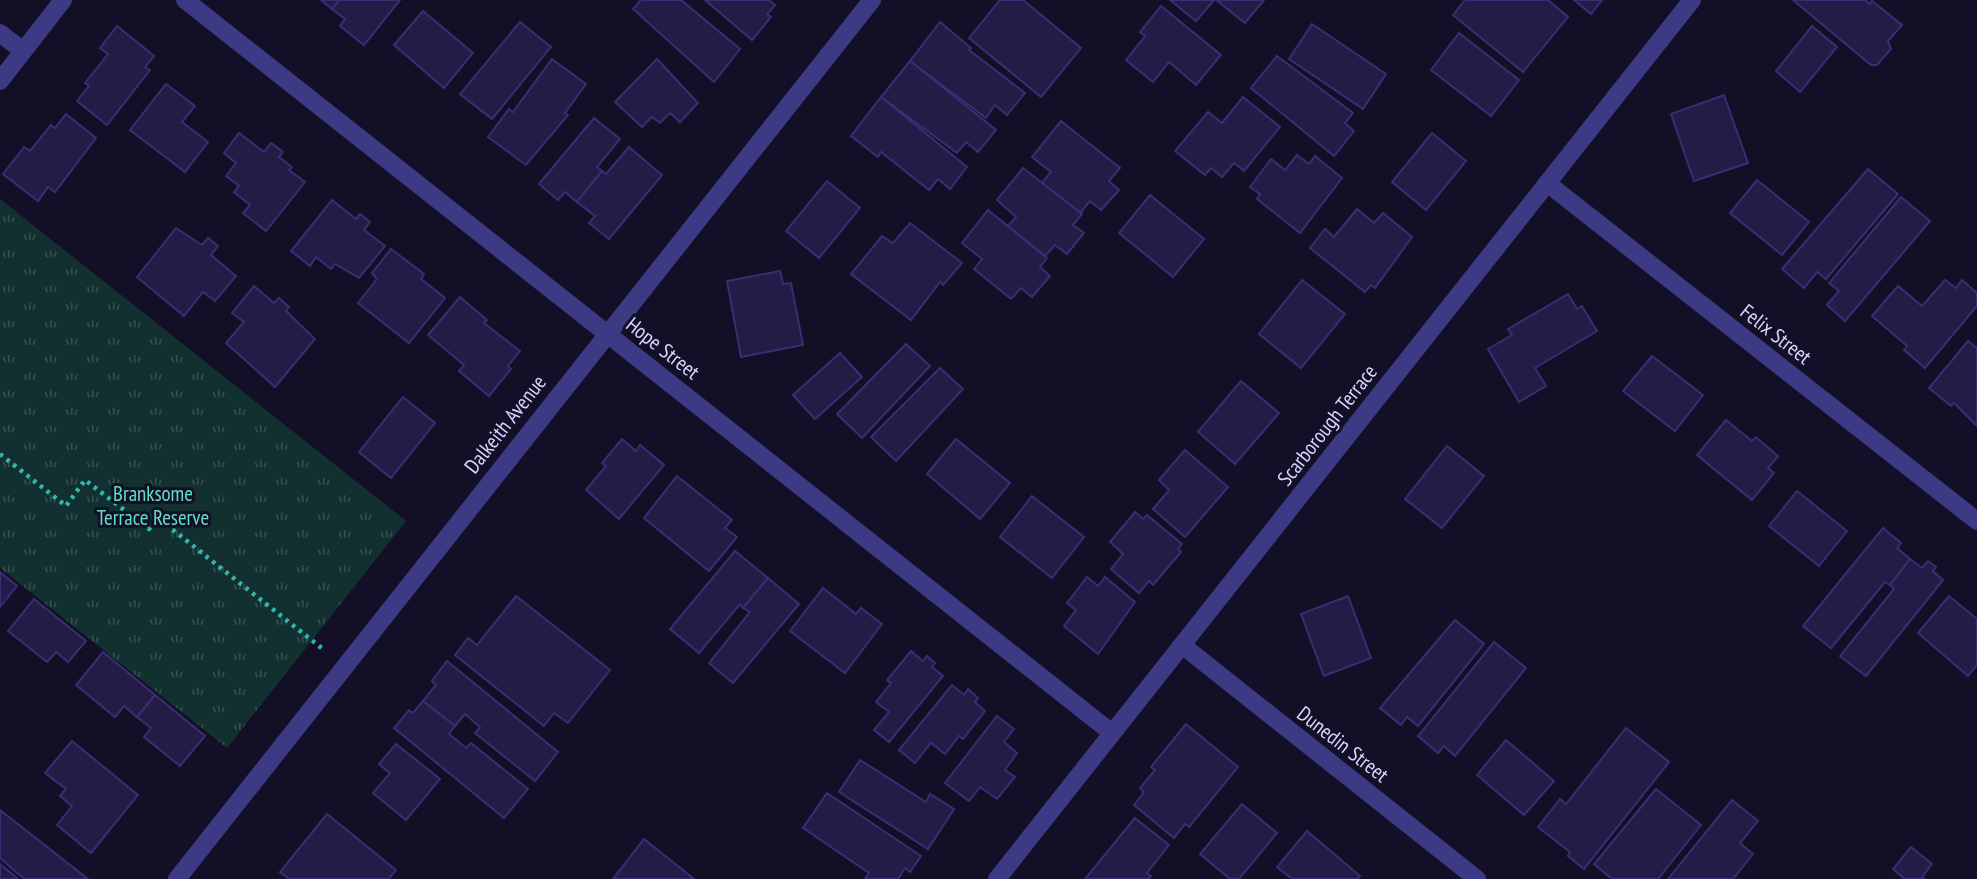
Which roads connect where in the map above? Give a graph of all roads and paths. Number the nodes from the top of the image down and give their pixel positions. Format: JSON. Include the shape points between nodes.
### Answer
{"nodes":[{"id":1,"x":63,"y":0,"type":"edge"},
{"id":2,"x":185,"y":0,"type":"edge"},
{"id":3,"x":872,"y":0,"type":"edge"},
{"id":4,"x":1692,"y":0,"type":"edge"},
{"id":5,"x":0,"y":33,"type":"edge"},
{"id":6,"x":23,"y":51,"type":"junction"},
{"id":7,"x":0,"y":80,"type":"edge"},
{"id":8,"x":1547,"y":183,"type":"junction"},
{"id":9,"x":606,"y":332,"type":"junction"},
{"id":10,"x":0,"y":454,"type":"edge"},
{"id":11,"x":1977,"y":521,"type":"edge"},
{"id":12,"x":1182,"y":645,"type":"junction"},
{"id":13,"x":344,"y":666,"type":"junction"},
{"id":14,"x":1112,"y":733,"type":"junction"},
{"id":15,"x":177,"y":879,"type":"edge"},
{"id":16,"x":997,"y":879,"type":"edge"},
{"id":17,"x":1477,"y":879,"type":"edge"}],
"edges":[{"from":1,"to":6,"type":"street"},
{"from":2,"to":9,"type":"street","name":"Hope Street"},
{"from":3,"to":9,"type":"street","name":"Dalkeith Avenue"},
{"from":4,"to":8,"type":"street","name":"Scarborough Terrace"},
{"from":5,"to":6,"type":"street"},
{"from":6,"to":7,"type":"street"},
{"from":8,"to":11,"type":"street","name":"Felix Street"},
{"from":8,"to":12,"type":"street","name":"Scarborough Terrace"},
{"from":9,"to":13,"type":"street","name":"Dalkeith Avenue"},
{"from":9,"to":14,"type":"street","name":"Hope Street"},
{"from":10,"to":13,"type":"path","via":[[66,506],[85,480],[149,529],[158,518]]},
{"from":12,"to":14,"type":"street","name":"Scarborough Terrace"},
{"from":12,"to":17,"type":"street","name":"Dunedin Street"},
{"from":13,"to":15,"type":"street","name":"Dalkeith Avenue"},
{"from":14,"to":16,"type":"street","name":"Scarborough Terrace"}]}
